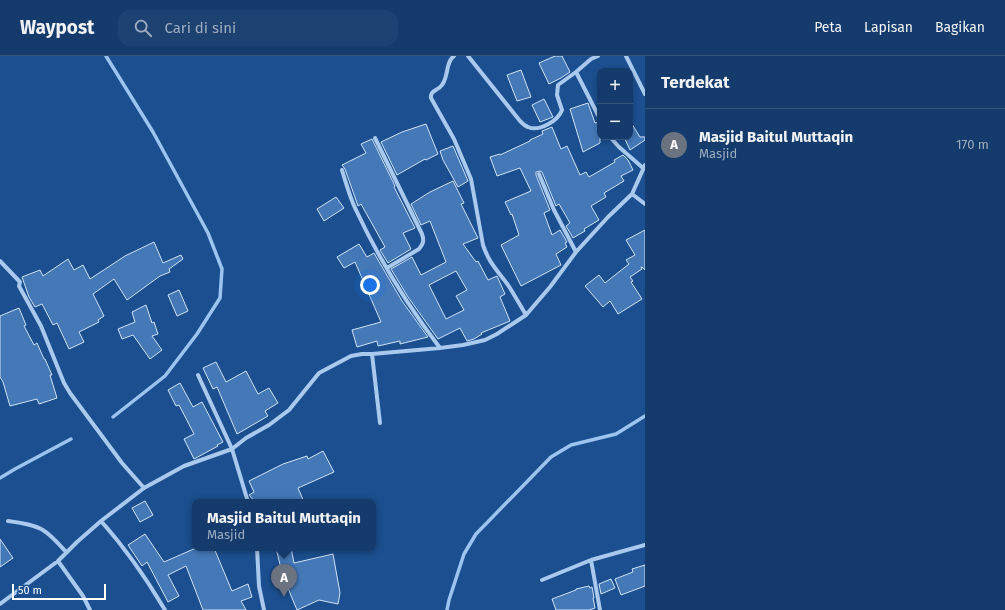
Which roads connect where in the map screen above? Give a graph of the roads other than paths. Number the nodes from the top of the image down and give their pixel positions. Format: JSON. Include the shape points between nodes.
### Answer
{"nodes":[{"id":1,"x":454,"y":56,"type":"edge"},
{"id":2,"x":468,"y":56,"type":"edge"},
{"id":3,"x":598,"y":56,"type":"edge"},
{"id":4,"x":626,"y":56,"type":"edge"},
{"id":5,"x":576,"y":72,"type":"junction"},
{"id":6,"x":645,"y":94,"type":"edge"},
{"id":7,"x":597,"y":113,"type":"edge"},
{"id":8,"x":374,"y":138,"type":"dead end"},
{"id":9,"x":613,"y":140,"type":"edge"},
{"id":10,"x":644,"y":167,"type":"edge"},
{"id":11,"x":342,"y":170,"type":"dead end"},
{"id":12,"x":538,"y":174,"type":"dead end"},
{"id":13,"x":632,"y":194,"type":"junction"},
{"id":14,"x":645,"y":204,"type":"edge"},
{"id":15,"x":576,"y":252,"type":"junction"},
{"id":16,"x":0,"y":261,"type":"edge"},
{"id":17,"x":387,"y":268,"type":"junction"},
{"id":18,"x":526,"y":315,"type":"junction"},
{"id":19,"x":440,"y":348,"type":"junction"},
{"id":20,"x":372,"y":354,"type":"junction"},
{"id":21,"x":198,"y":375,"type":"dead end"},
{"id":22,"x":380,"y":423,"type":"dead end"},
{"id":23,"x":232,"y":449,"type":"junction"},
{"id":24,"x":144,"y":488,"type":"junction"},
{"id":25,"x":247,"y":499,"type":"edge"},
{"id":26,"x":8,"y":521,"type":"dead end"},
{"id":27,"x":101,"y":521,"type":"junction"},
{"id":28,"x":645,"y":545,"type":"edge"},
{"id":29,"x":257,"y":551,"type":"edge"},
{"id":30,"x":66,"y":552,"type":"junction"},
{"id":31,"x":590,"y":560,"type":"junction"},
{"id":32,"x":58,"y":561,"type":"junction"},
{"id":33,"x":542,"y":580,"type":"dead end"},
{"id":34,"x":0,"y":604,"type":"edge"},
{"id":35,"x":90,"y":610,"type":"edge"},
{"id":36,"x":164,"y":610,"type":"edge"},
{"id":37,"x":264,"y":610,"type":"edge"},
{"id":38,"x":600,"y":610,"type":"edge"}],
"edges":[{"from":1,"to":18,"type":"street","via":[[449,61],[444,83],[430,98],[454,139],[471,179],[485,253]]},
{"from":2,"to":5,"type":"street","via":[[520,121],[532,128],[558,118],[562,110],[557,95],[558,85]]},
{"from":3,"to":5,"type":"street"},
{"from":4,"to":6,"type":"street"},
{"from":5,"to":7,"type":"street"},
{"from":8,"to":17,"type":"street","via":[[424,240],[419,249]]},
{"from":9,"to":10,"type":"street"},
{"from":10,"to":13,"type":"street"},
{"from":11,"to":17,"type":"street","via":[[356,209]]},
{"from":12,"to":15,"type":"street"},
{"from":13,"to":14,"type":"street"},
{"from":13,"to":15,"type":"street"},
{"from":15,"to":18,"type":"street"},
{"from":16,"to":24,"type":"street","via":[[20,282],[19,286],[41,326],[70,393]]},
{"from":17,"to":19,"type":"street","via":[[423,326]]},
{"from":18,"to":19,"type":"street","via":[[485,340]]},
{"from":19,"to":20,"type":"street"},
{"from":20,"to":22,"type":"street"},
{"from":20,"to":23,"type":"street","via":[[351,356],[319,373],[289,410]]},
{"from":21,"to":23,"type":"street"},
{"from":23,"to":24,"type":"street","via":[[184,466]]},
{"from":23,"to":25,"type":"street"},
{"from":24,"to":27,"type":"street"},
{"from":26,"to":30,"type":"street","via":[[38,526]]},
{"from":27,"to":30,"type":"street"},
{"from":27,"to":36,"type":"street","via":[[121,543],[146,578]]},
{"from":28,"to":31,"type":"street"},
{"from":29,"to":37,"type":"street","via":[[259,586]]},
{"from":30,"to":32,"type":"street"},
{"from":31,"to":33,"type":"street"},
{"from":31,"to":38,"type":"street"},
{"from":32,"to":34,"type":"street"},
{"from":32,"to":35,"type":"street"}]}
